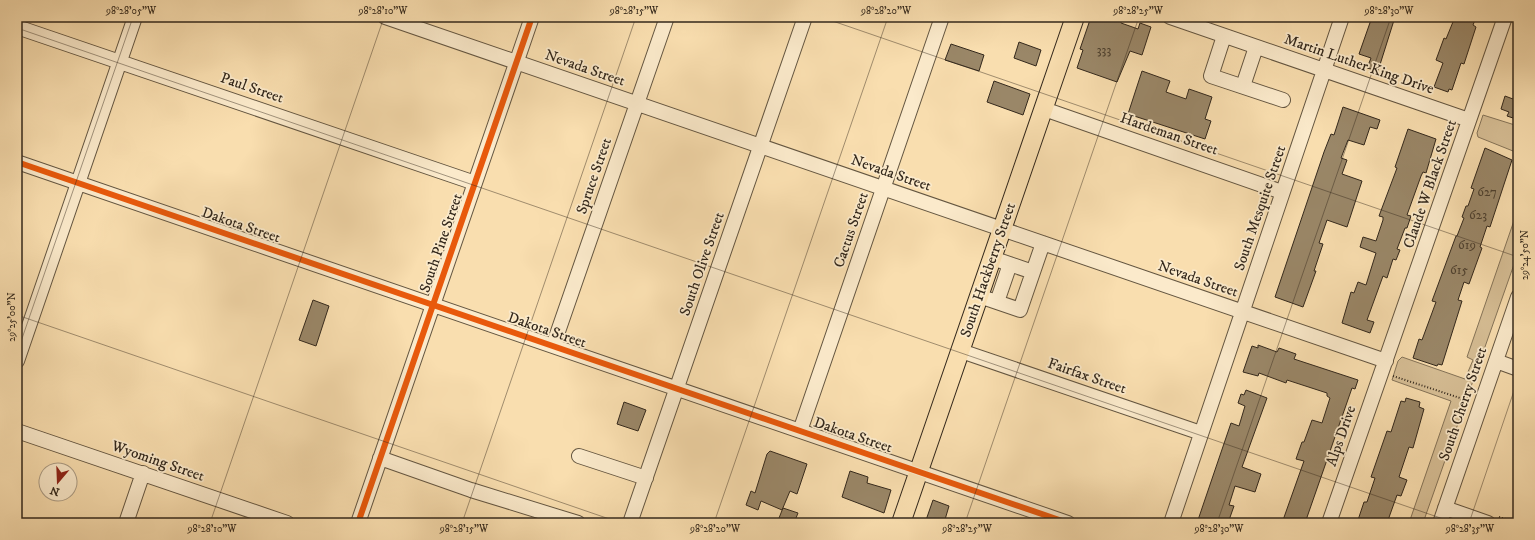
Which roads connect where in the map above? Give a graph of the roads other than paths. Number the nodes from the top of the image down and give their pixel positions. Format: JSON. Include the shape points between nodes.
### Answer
{"nodes":[{"id":1,"x":135,"y":17,"type":"edge"},
{"id":2,"x":386,"y":17,"type":"edge"},
{"id":3,"x":532,"y":17,"type":"edge"},
{"id":4,"x":667,"y":17,"type":"edge"},
{"id":5,"x":806,"y":17,"type":"edge"},
{"id":6,"x":942,"y":17,"type":"edge"},
{"id":7,"x":1075,"y":17,"type":"edge"},
{"id":8,"x":1170,"y":17,"type":"edge"},
{"id":9,"x":1342,"y":17,"type":"edge"},
{"id":10,"x":1505,"y":17,"type":"edge"},
{"id":11,"x":17,"y":27,"type":"edge"},
{"id":12,"x":1224,"y":36,"type":"junction"},
{"id":13,"x":1256,"y":47,"type":"junction"},
{"id":14,"x":120,"y":62,"type":"junction"},
{"id":15,"x":516,"y":62,"type":"junction"},
{"id":16,"x":1324,"y":70,"type":"junction"},
{"id":17,"x":1243,"y":86,"type":"junction"},
{"id":18,"x":1283,"y":100,"type":"dead end"},
{"id":19,"x":637,"y":104,"type":"junction"},
{"id":20,"x":1044,"y":109,"type":"junction"},
{"id":21,"x":1470,"y":120,"type":"junction"},
{"id":22,"x":761,"y":146,"type":"junction"},
{"id":23,"x":17,"y":162,"type":"edge"},
{"id":24,"x":78,"y":183,"type":"junction"},
{"id":25,"x":475,"y":183,"type":"junction"},
{"id":26,"x":883,"y":188,"type":"junction"},
{"id":27,"x":1282,"y":192,"type":"junction"},
{"id":28,"x":1002,"y":229,"type":"junction"},
{"id":29,"x":1043,"y":243,"type":"junction"},
{"id":30,"x":992,"y":258,"type":"junction"},
{"id":31,"x":1010,"y":264,"type":"junction"},
{"id":32,"x":1033,"y":272,"type":"junction"},
{"id":33,"x":979,"y":296,"type":"junction"},
{"id":34,"x":1518,"y":297,"type":"edge"},
{"id":35,"x":997,"y":302,"type":"junction"},
{"id":36,"x":433,"y":305,"type":"junction"},
{"id":37,"x":1243,"y":312,"type":"junction"},
{"id":38,"x":553,"y":346,"type":"junction"},
{"id":39,"x":961,"y":351,"type":"junction"},
{"id":40,"x":17,"y":361,"type":"edge"},
{"id":41,"x":1496,"y":361,"type":"junction"},
{"id":42,"x":1384,"y":367,"type":"junction"},
{"id":43,"x":1518,"y":369,"type":"edge"},
{"id":44,"x":677,"y":388,"type":"junction"},
{"id":45,"x":17,"y":431,"type":"edge"},
{"id":46,"x":800,"y":431,"type":"junction"},
{"id":47,"x":1201,"y":433,"type":"junction"},
{"id":48,"x":580,"y":456,"type":"dead end"},
{"id":49,"x":380,"y":458,"type":"junction"},
{"id":50,"x":919,"y":472,"type":"junction"},
{"id":51,"x":143,"y":473,"type":"junction"},
{"id":52,"x":646,"y":478,"type":"junction"},
{"id":53,"x":1445,"y":508,"type":"junction"},
{"id":54,"x":126,"y":523,"type":"edge"},
{"id":55,"x":287,"y":523,"type":"edge"},
{"id":56,"x":358,"y":523,"type":"edge"},
{"id":57,"x":578,"y":523,"type":"edge"},
{"id":58,"x":630,"y":523,"type":"edge"},
{"id":59,"x":901,"y":523,"type":"edge"},
{"id":60,"x":1068,"y":523,"type":"edge"},
{"id":61,"x":1171,"y":523,"type":"edge"},
{"id":62,"x":1329,"y":523,"type":"edge"},
{"id":63,"x":1440,"y":523,"type":"edge"},
{"id":64,"x":1488,"y":523,"type":"edge"}],
"edges":[{"from":1,"to":14,"type":"street"},
{"from":2,"to":15,"type":"street","name":"Nevada Street"},
{"from":3,"to":15,"type":"street","name":"South Pine Street"},
{"from":4,"to":19,"type":"street","name":"Spruce Street"},
{"from":5,"to":22,"type":"street","name":"South Olive Street"},
{"from":6,"to":26,"type":"street","name":"Cactus Street"},
{"from":7,"to":20,"type":"main road","name":"South Hackberry Street"},
{"from":8,"to":12,"type":"street","name":"Martin Luther King Drive"},
{"from":9,"to":16,"type":"street","name":"South Mesquite Street"},
{"from":10,"to":21,"type":"street","name":"Claude W Black Street"},
{"from":11,"to":14,"type":"street","name":"Paul Street"},
{"from":12,"to":13,"type":"street","name":"Martin Luther King Drive"},
{"from":12,"to":17,"type":"street","via":[[1211,76]]},
{"from":13,"to":16,"type":"street","name":"Martin Luther King Drive"},
{"from":13,"to":17,"type":"street"},
{"from":14,"to":24,"type":"street"},
{"from":14,"to":25,"type":"street","name":"Paul Street"},
{"from":15,"to":19,"type":"street","name":"Nevada Street"},
{"from":15,"to":25,"type":"street","name":"South Pine Street"},
{"from":16,"to":21,"type":"street","name":"Martin Luther King Drive"},
{"from":16,"to":27,"type":"street","name":"South Mesquite Street"},
{"from":17,"to":18,"type":"street"},
{"from":19,"to":22,"type":"street","name":"Nevada Street"},
{"from":19,"to":38,"type":"street","name":"Spruce Street"},
{"from":20,"to":27,"type":"street","name":"Hardeman Street"},
{"from":20,"to":28,"type":"main road","name":"South Hackberry Street"},
{"from":21,"to":42,"type":"street","name":"Claude W Black Street"},
{"from":22,"to":26,"type":"street","name":"Nevada Street"},
{"from":22,"to":44,"type":"street","name":"South Olive Street"},
{"from":23,"to":24,"type":"street","name":"Dakota Street"},
{"from":24,"to":36,"type":"street","name":"Dakota Street"},
{"from":24,"to":40,"type":"street"},
{"from":25,"to":36,"type":"street","name":"South Pine Street"},
{"from":26,"to":28,"type":"street","name":"Nevada Street"},
{"from":26,"to":46,"type":"street","name":"Cactus Street"},
{"from":27,"to":37,"type":"street","name":"South Mesquite Street"},
{"from":28,"to":29,"type":"street","name":"Nevada Street"},
{"from":28,"to":30,"type":"main road","name":"South Hackberry Street"},
{"from":29,"to":32,"type":"street"},
{"from":29,"to":37,"type":"street","name":"Nevada Street"},
{"from":30,"to":31,"type":"street"},
{"from":30,"to":33,"type":"main road","name":"South Hackberry Street"},
{"from":31,"to":32,"type":"street"},
{"from":31,"to":35,"type":"street"},
{"from":32,"to":35,"type":"street","via":[[1020,310]]},
{"from":33,"to":35,"type":"street"},
{"from":33,"to":39,"type":"main road","name":"South Hackberry Street"},
{"from":34,"to":41,"type":"street","name":"South Cherry Street"},
{"from":36,"to":38,"type":"street","name":"Dakota Street"},
{"from":36,"to":49,"type":"street","name":"South Pine Street"},
{"from":37,"to":42,"type":"street","name":"Nevada Street"},
{"from":37,"to":47,"type":"street","name":"South Mesquite Street"},
{"from":38,"to":44,"type":"street","name":"Dakota Street"},
{"from":39,"to":47,"type":"street","name":"Fairfax Street"},
{"from":39,"to":50,"type":"main road","name":"South Hackberry Street"},
{"from":41,"to":43,"type":"street"},
{"from":41,"to":53,"type":"street","name":"South Cherry Street"},
{"from":42,"to":62,"type":"street","name":"Alps Drive"},
{"from":44,"to":46,"type":"street","name":"Dakota Street"},
{"from":44,"to":52,"type":"street","name":"South Olive Street"},
{"from":45,"to":51,"type":"street","name":"Wyoming Street"},
{"from":46,"to":50,"type":"street","name":"Dakota Street"},
{"from":47,"to":61,"type":"street","name":"South Mesquite Street"},
{"from":48,"to":52,"type":"street"},
{"from":49,"to":56,"type":"street","name":"South Pine Street"},
{"from":49,"to":57,"type":"street","via":[[471,490]]},
{"from":50,"to":59,"type":"main road","name":"South Hackberry Street"},
{"from":50,"to":60,"type":"street","name":"Dakota Street"},
{"from":51,"to":54,"type":"street"},
{"from":51,"to":55,"type":"street","name":"Wyoming Street"},
{"from":52,"to":58,"type":"street","name":"South Olive Street"},
{"from":53,"to":63,"type":"street","name":"South Cherry Street"},
{"from":53,"to":64,"type":"street"}]}
